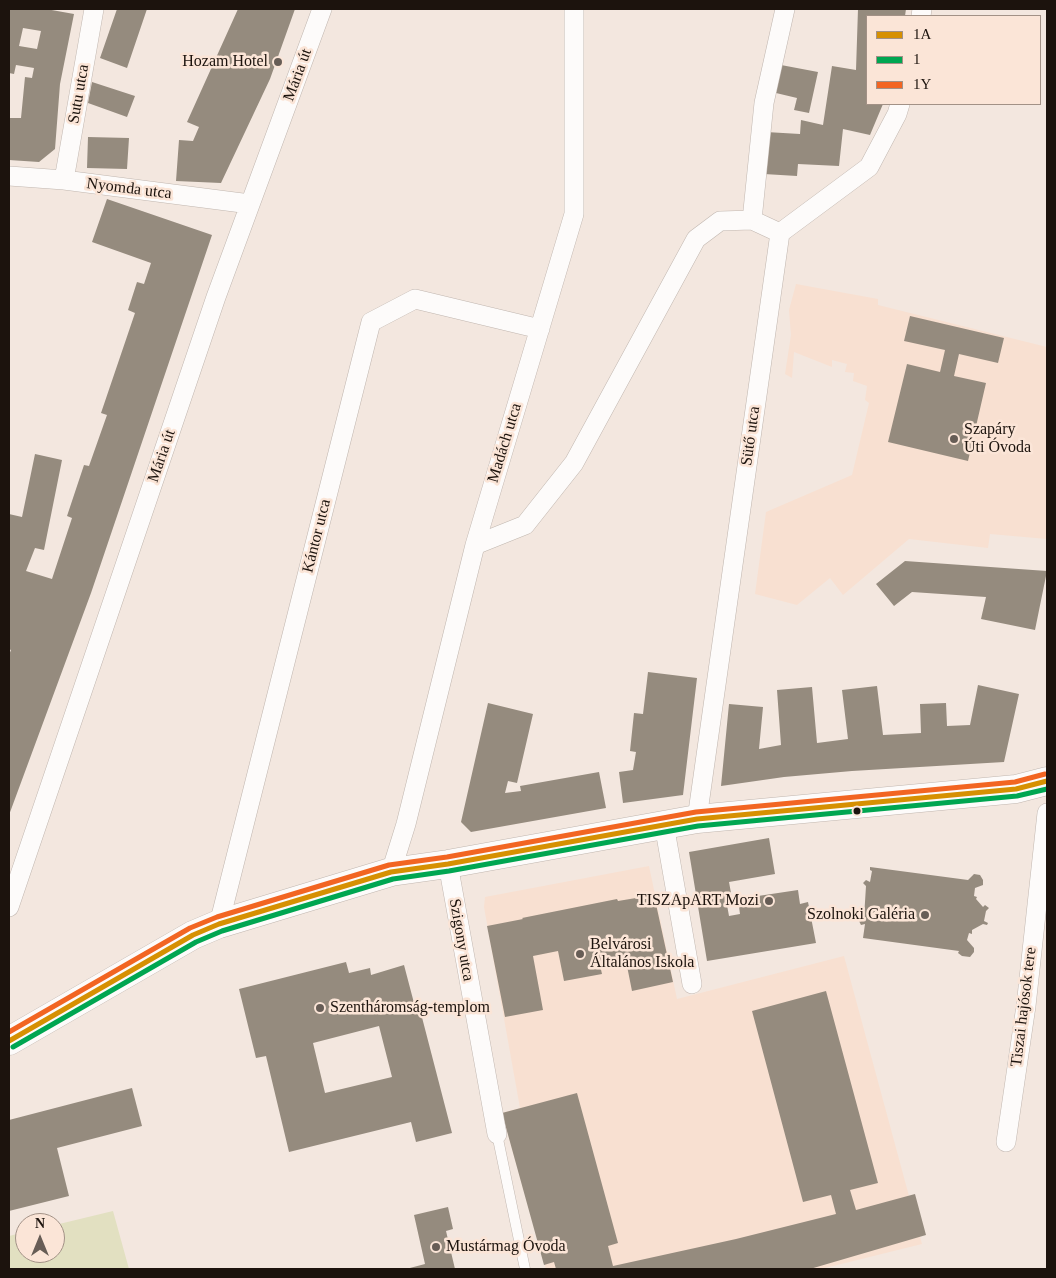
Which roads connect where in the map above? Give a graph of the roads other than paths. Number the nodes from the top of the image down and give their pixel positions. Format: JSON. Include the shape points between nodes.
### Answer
{"nodes":[{"id":1,"x":94,"y":9,"type":"edge"},
{"id":2,"x":322,"y":9,"type":"edge"},
{"id":3,"x":574,"y":9,"type":"edge"},
{"id":4,"x":785,"y":9,"type":"edge"},
{"id":5,"x":900,"y":105,"type":"edge"},
{"id":6,"x":9,"y":176,"type":"edge"},
{"id":7,"x":64,"y":180,"type":"junction"},
{"id":8,"x":250,"y":204,"type":"junction"},
{"id":9,"x":752,"y":220,"type":"junction"},
{"id":10,"x":780,"y":233,"type":"junction"},
{"id":11,"x":540,"y":329,"type":"junction"},
{"id":12,"x":475,"y":545,"type":"junction"},
{"id":13,"x":1047,"y":781,"type":"edge"},
{"id":14,"x":1047,"y":813,"type":"edge"},
{"id":15,"x":697,"y":819,"type":"junction"},
{"id":16,"x":664,"y":824,"type":"junction"},
{"id":17,"x":448,"y":864,"type":"junction"},
{"id":18,"x":391,"y":872,"type":"junction"},
{"id":19,"x":9,"y":907,"type":"edge"},
{"id":20,"x":220,"y":924,"type":"junction"},
{"id":21,"x":692,"y":984,"type":"dead end"},
{"id":22,"x":11,"y":1033,"type":"edge"},
{"id":23,"x":497,"y":1134,"type":"joint"},
{"id":24,"x":1006,"y":1142,"type":"dead end"},
{"id":25,"x":525,"y":1269,"type":"edge"}],
"edges":[{"from":1,"to":7,"type":"street","name":"Sutu utca"},
{"from":2,"to":8,"type":"street","name":"Mária út"},
{"from":3,"to":11,"type":"street","name":"Madách utca","via":[[574,214]]},
{"from":4,"to":9,"type":"street","via":[[764,103]]},
{"from":5,"to":10,"type":"street","via":[[869,167]]},
{"from":6,"to":7,"type":"street","name":"Nyomda utca"},
{"from":7,"to":8,"type":"street","name":"Nyomda utca"},
{"from":8,"to":19,"type":"street","name":"Mária út"},
{"from":9,"to":10,"type":"street"},
{"from":9,"to":12,"type":"street","via":[[720,220],[696,239],[574,463],[525,525]]},
{"from":10,"to":15,"type":"street","name":"Sütő utca"},
{"from":11,"to":12,"type":"street","name":"Madách utca"},
{"from":11,"to":20,"type":"street","name":"Kántor utca","via":[[415,298],[371,322]]},
{"from":12,"to":18,"type":"street","name":"Madách utca","via":[[406,824]]},
{"from":13,"to":15,"type":"street","via":[[1016,789]]},
{"from":14,"to":24,"type":"street","name":"Tiszai hajósok tere","via":[[1026,1006]]},
{"from":15,"to":16,"type":"street"},
{"from":16,"to":17,"type":"street"},
{"from":16,"to":21,"type":"street"},
{"from":17,"to":18,"type":"street"},
{"from":17,"to":23,"type":"street","name":"Szigony utca"},
{"from":18,"to":20,"type":"street"},
{"from":20,"to":22,"type":"street","via":[[193,934]]},
{"from":23,"to":25,"type":"lane"}]}
